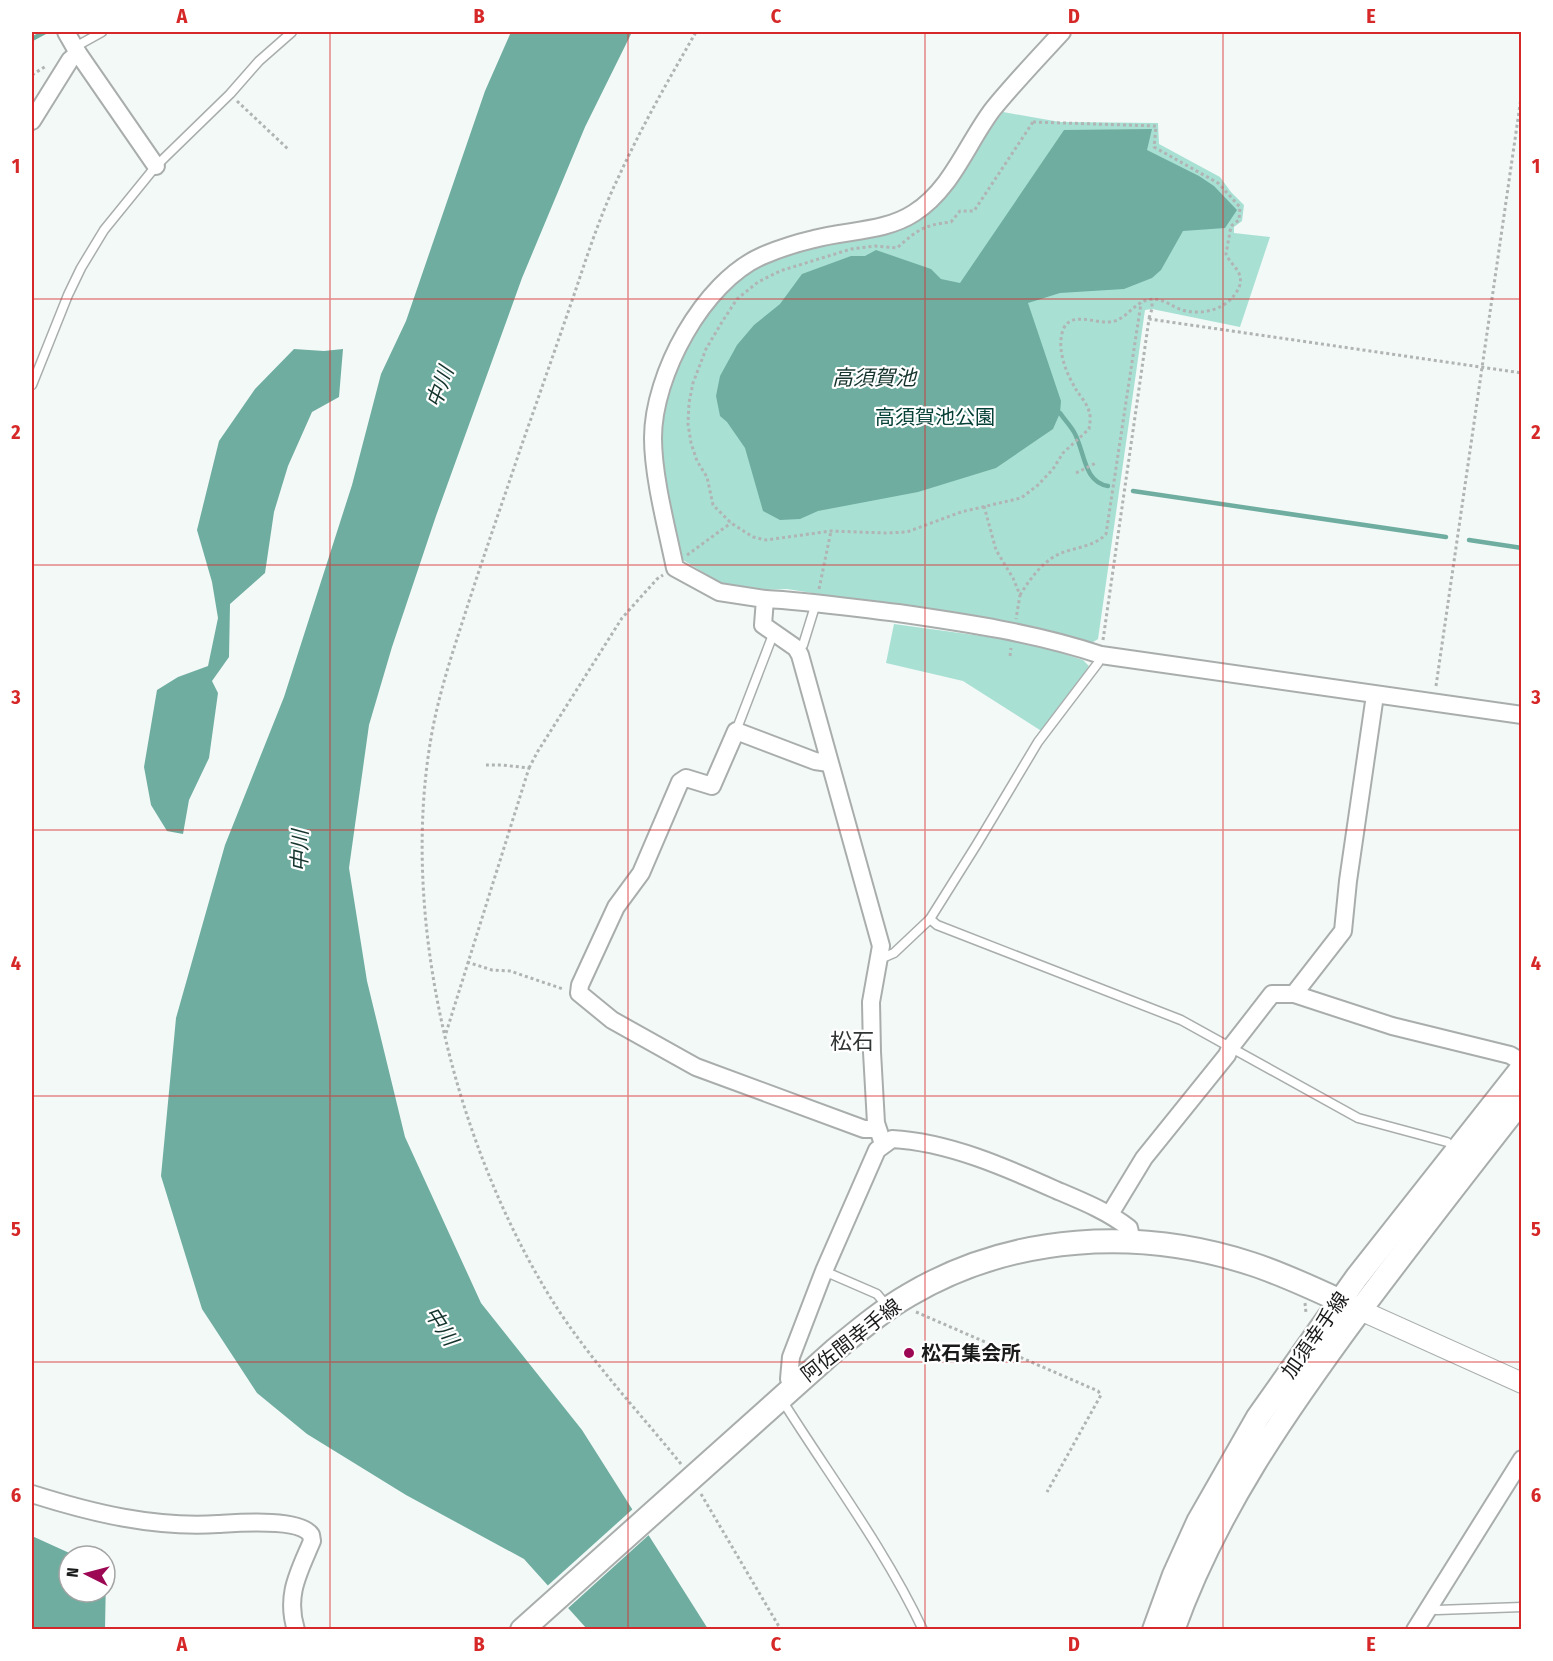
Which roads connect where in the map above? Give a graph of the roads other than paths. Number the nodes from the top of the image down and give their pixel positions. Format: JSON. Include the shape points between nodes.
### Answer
{"nodes":[{"id":1,"x":102,"y":32,"type":"edge"},
{"id":2,"x":292,"y":32,"type":"edge"},
{"id":3,"x":1062,"y":32,"type":"edge"},
{"id":4,"x":73,"y":43,"type":"edge"},
{"id":5,"x":32,"y":121,"type":"edge"},
{"id":6,"x":156,"y":166,"type":"junction"},
{"id":7,"x":32,"y":385,"type":"edge"},
{"id":8,"x":765,"y":599,"type":"junction"},
{"id":9,"x":816,"y":603,"type":"junction"},
{"id":10,"x":774,"y":632,"type":"junction"},
{"id":11,"x":797,"y":650,"type":"junction"},
{"id":12,"x":1101,"y":655,"type":"junction"},
{"id":13,"x":1375,"y":694,"type":"junction"},
{"id":14,"x":1521,"y":715,"type":"edge"},
{"id":15,"x":736,"y":731,"type":"junction"},
{"id":16,"x":829,"y":763,"type":"junction"},
{"id":17,"x":930,"y":919,"type":"junction"},
{"id":18,"x":880,"y":959,"type":"junction"},
{"id":19,"x":1294,"y":994,"type":"junction"},
{"id":20,"x":1230,"y":1048,"type":"junction"},
{"id":21,"x":1521,"y":1062,"type":"edge"},
{"id":22,"x":1521,"y":1068,"type":"edge"},
{"id":23,"x":1521,"y":1100,"type":"edge"},
{"id":24,"x":880,"y":1137,"type":"junction"},
{"id":25,"x":1447,"y":1142,"type":"dead end"},
{"id":26,"x":1110,"y":1214,"type":"junction"},
{"id":27,"x":1132,"y":1241,"type":"junction"},
{"id":28,"x":824,"y":1270,"type":"junction"},
{"id":29,"x":1340,"y":1300,"type":"junction"},
{"id":30,"x":895,"y":1305,"type":"junction"},
{"id":31,"x":1360,"y":1310,"type":"junction"},
{"id":32,"x":1521,"y":1383,"type":"edge"},
{"id":33,"x":786,"y":1392,"type":"junction"},
{"id":34,"x":1521,"y":1459,"type":"edge"},
{"id":35,"x":32,"y":1494,"type":"edge"},
{"id":36,"x":1521,"y":1607,"type":"edge"},
{"id":37,"x":1427,"y":1609,"type":"junction"},
{"id":38,"x":296,"y":1629,"type":"edge"},
{"id":39,"x":522,"y":1629,"type":"edge"},
{"id":40,"x":923,"y":1629,"type":"edge"},
{"id":41,"x":1154,"y":1629,"type":"edge"},
{"id":42,"x":1173,"y":1629,"type":"edge"},
{"id":43,"x":1415,"y":1629,"type":"edge"}],
"edges":[{"from":1,"to":4,"type":"lane"},
{"from":2,"to":6,"type":"lane"},
{"from":3,"to":8,"type":"street","via":[[992,111],[928,203],[896,222],[814,238],[761,256],[729,278],[688,329],[662,387],[653,438],[678,564],[719,592]]},
{"from":4,"to":5,"type":"street","via":[[70,60]]},
{"from":4,"to":6,"type":"street"},
{"from":6,"to":7,"type":"lane","via":[[86,258]]},
{"from":8,"to":9,"type":"street"},
{"from":8,"to":10,"type":"street","via":[[763,624]]},
{"from":9,"to":11,"type":"lane","via":[[803,645]]},
{"from":9,"to":12,"type":"street","via":[[1014,631]]},
{"from":10,"to":11,"type":"street"},
{"from":10,"to":15,"type":"lane"},
{"from":11,"to":16,"type":"street"},
{"from":12,"to":13,"type":"street"},
{"from":12,"to":17,"type":"lane","via":[[1038,742]]},
{"from":13,"to":14,"type":"street"},
{"from":13,"to":19,"type":"street","via":[[1343,931]]},
{"from":15,"to":16,"type":"street"},
{"from":15,"to":24,"type":"street","via":[[712,786],[686,778],[680,782],[641,873],[616,907],[579,993],[612,1020],[696,1066]]},
{"from":16,"to":18,"type":"street","via":[[881,946]]},
{"from":17,"to":18,"type":"lane","via":[[894,953]]},
{"from":17,"to":20,"type":"lane","via":[[1181,1020]]},
{"from":18,"to":24,"type":"street","via":[[871,1002]]},
{"from":19,"to":20,"type":"street","via":[[1272,994]]},
{"from":19,"to":21,"type":"street"},
{"from":20,"to":25,"type":"lane","via":[[1358,1118]]},
{"from":20,"to":26,"type":"street","via":[[1144,1158]]},
{"from":22,"to":29,"type":"main road","name":"加須幸手線"},
{"from":23,"to":31,"type":"main road","name":"加須幸手線"},
{"from":24,"to":26,"type":"street","via":[[974,1157]]},
{"from":24,"to":28,"type":"street"},
{"from":26,"to":27,"type":"street","via":[[1129,1228]]},
{"from":27,"to":29,"type":"main road","name":"阿佐間幸手線","via":[[1226,1256]]},
{"from":27,"to":30,"type":"main road","name":"阿佐間幸手線","via":[[1062,1244],[1015,1253],[951,1274]]},
{"from":28,"to":30,"type":"lane"},
{"from":28,"to":33,"type":"street","via":[[790,1357]]},
{"from":29,"to":31,"type":"main road","name":"阿佐間幸手線"},
{"from":29,"to":41,"type":"main road","name":"加須幸手線","via":[[1258,1417],[1223,1475],[1174,1575]]},
{"from":30,"to":33,"type":"main road","name":"阿佐間幸手線","via":[[857,1331]]},
{"from":31,"to":32,"type":"street"},
{"from":31,"to":42,"type":"main road","name":"加須幸手線","via":[[1253,1463],[1204,1554]]},
{"from":33,"to":39,"type":"main road","name":"阿佐間幸手線"},
{"from":33,"to":40,"type":"lane"},
{"from":34,"to":37,"type":"street"},
{"from":35,"to":38,"type":"street","via":[[154,1523],[248,1522],[304,1528],[312,1541],[290,1603]]},
{"from":36,"to":37,"type":"lane"},
{"from":37,"to":43,"type":"street"}]}
